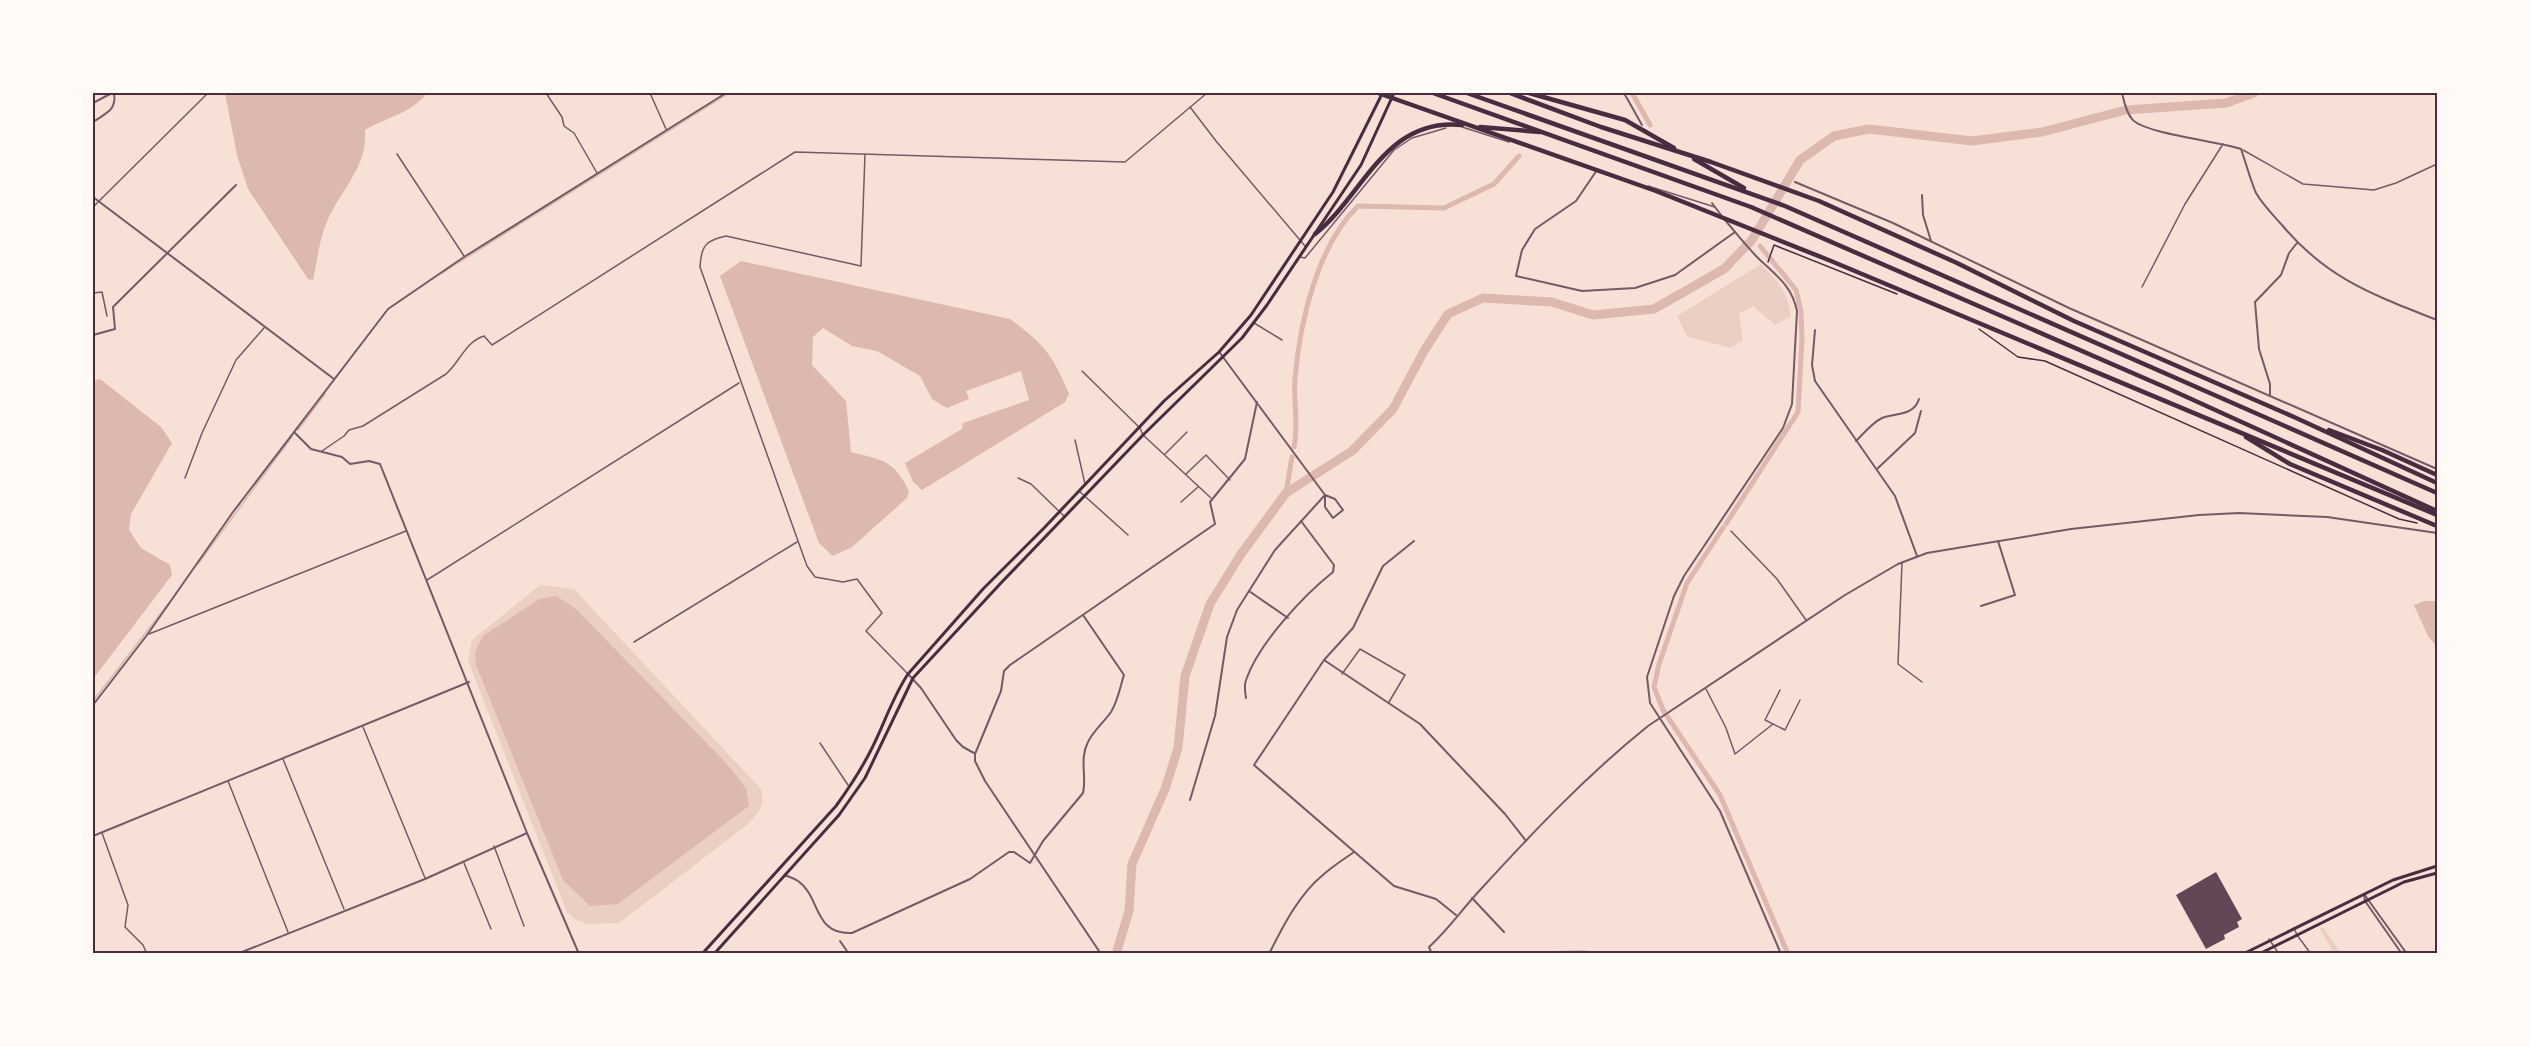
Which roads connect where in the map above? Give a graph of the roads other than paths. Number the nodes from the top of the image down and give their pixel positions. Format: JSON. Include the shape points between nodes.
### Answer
{"nodes":[{"id":1,"x":113,"y":93,"type":"edge"},
{"id":2,"x":208,"y":93,"type":"edge"},
{"id":3,"x":546,"y":93,"type":"edge"},
{"id":4,"x":650,"y":93,"type":"edge"},
{"id":5,"x":726,"y":93,"type":"edge"},
{"id":6,"x":1207,"y":93,"type":"edge"},
{"id":7,"x":1380,"y":93,"type":"edge"},
{"id":8,"x":1394,"y":93,"type":"edge"},
{"id":9,"x":1433,"y":93,"type":"edge"},
{"id":10,"x":1467,"y":93,"type":"edge"},
{"id":11,"x":1510,"y":93,"type":"edge"},
{"id":12,"x":1529,"y":93,"type":"edge"},
{"id":13,"x":1541,"y":93,"type":"edge"},
{"id":14,"x":1624,"y":93,"type":"edge"},
{"id":15,"x":2122,"y":93,"type":"edge"},
{"id":16,"x":1556,"y":100,"type":"junction"},
{"id":17,"x":93,"y":103,"type":"edge"},
{"id":18,"x":1190,"y":107,"type":"junction"},
{"id":19,"x":93,"y":122,"type":"edge"},
{"id":20,"x":1642,"y":125,"type":"dead end"},
{"id":21,"x":666,"y":130,"type":"junction"},
{"id":22,"x":1548,"y":133,"type":"junction"},
{"id":23,"x":2223,"y":143,"type":"junction"},
{"id":24,"x":2241,"y":149,"type":"junction"},
{"id":25,"x":865,"y":153,"type":"junction"},
{"id":26,"x":397,"y":154,"type":"dead end"},
{"id":27,"x":2437,"y":164,"type":"edge"},
{"id":28,"x":1597,"y":170,"type":"junction"},
{"id":29,"x":598,"y":173,"type":"junction"},
{"id":30,"x":1795,"y":183,"type":"dead end"},
{"id":31,"x":236,"y":185,"type":"dead end"},
{"id":32,"x":1756,"y":195,"type":"junction"},
{"id":33,"x":1922,"y":195,"type":"dead end"},
{"id":34,"x":93,"y":197,"type":"edge"},
{"id":35,"x":99,"y":202,"type":"junction"},
{"id":36,"x":1712,"y":203,"type":"dead end"},
{"id":37,"x":93,"y":207,"type":"edge"},
{"id":38,"x":1715,"y":207,"type":"junction"},
{"id":39,"x":1735,"y":231,"type":"junction"},
{"id":40,"x":1315,"y":234,"type":"junction"},
{"id":41,"x":1300,"y":241,"type":"junction"},
{"id":42,"x":1932,"y":241,"type":"junction"},
{"id":43,"x":2297,"y":243,"type":"junction"},
{"id":44,"x":1306,"y":247,"type":"junction"},
{"id":45,"x":168,"y":252,"type":"junction"},
{"id":46,"x":464,"y":257,"type":"junction"},
{"id":47,"x":1299,"y":257,"type":"junction"},
{"id":48,"x":2142,"y":286,"type":"dead end"},
{"id":49,"x":93,"y":293,"type":"edge"},
{"id":50,"x":107,"y":316,"type":"dead end"},
{"id":51,"x":2437,"y":320,"type":"edge"},
{"id":52,"x":1253,"y":322,"type":"junction"},
{"id":53,"x":264,"y":328,"type":"junction"},
{"id":54,"x":1815,"y":330,"type":"dead end"},
{"id":55,"x":93,"y":335,"type":"edge"},
{"id":56,"x":1282,"y":340,"type":"dead end"},
{"id":57,"x":1219,"y":352,"type":"junction"},
{"id":58,"x":1224,"y":357,"type":"junction"},
{"id":59,"x":1083,"y":371,"type":"dead end"},
{"id":60,"x":334,"y":379,"type":"junction"},
{"id":61,"x":740,"y":383,"type":"junction"},
{"id":62,"x":2270,"y":396,"type":"junction"},
{"id":63,"x":1919,"y":399,"type":"dead end"},
{"id":64,"x":1257,"y":402,"type":"junction"},
{"id":65,"x":1921,"y":411,"type":"dead end"},
{"id":66,"x":2294,"y":417,"type":"junction"},
{"id":67,"x":1140,"y":428,"type":"junction"},
{"id":68,"x":2231,"y":428,"type":"junction"},
{"id":69,"x":294,"y":432,"type":"junction"},
{"id":70,"x":1187,"y":432,"type":"dead end"},
{"id":71,"x":1143,"y":435,"type":"junction"},
{"id":72,"x":1075,"y":440,"type":"dead end"},
{"id":73,"x":1856,"y":441,"type":"junction"},
{"id":74,"x":321,"y":451,"type":"junction"},
{"id":75,"x":1165,"y":454,"type":"junction"},
{"id":76,"x":1877,"y":469,"type":"junction"},
{"id":77,"x":2437,"y":469,"type":"edge"},
{"id":78,"x":1186,"y":474,"type":"junction"},
{"id":79,"x":2437,"y":475,"type":"edge"},
{"id":80,"x":185,"y":478,"type":"dead end"},
{"id":81,"x":1018,"y":478,"type":"dead end"},
{"id":82,"x":1230,"y":480,"type":"junction"},
{"id":83,"x":2437,"y":483,"type":"edge"},
{"id":84,"x":1085,"y":485,"type":"junction"},
{"id":85,"x":1198,"y":486,"type":"junction"},
{"id":86,"x":1079,"y":491,"type":"junction"},
{"id":87,"x":2437,"y":493,"type":"edge"},
{"id":88,"x":1324,"y":495,"type":"junction"},
{"id":89,"x":1085,"y":496,"type":"junction"},
{"id":90,"x":1212,"y":498,"type":"junction"},
{"id":91,"x":1180,"y":502,"type":"dead end"},
{"id":92,"x":1060,"y":512,"type":"junction"},
{"id":93,"x":2437,"y":513,"type":"edge"},
{"id":94,"x":1065,"y":516,"type":"junction"},
{"id":95,"x":1301,"y":521,"type":"junction"},
{"id":96,"x":2437,"y":526,"type":"edge"},
{"id":97,"x":407,"y":530,"type":"junction"},
{"id":98,"x":1731,"y":531,"type":"dead end"},
{"id":99,"x":2437,"y":533,"type":"edge"},
{"id":100,"x":1128,"y":535,"type":"dead end"},
{"id":101,"x":1414,"y":541,"type":"dead end"},
{"id":102,"x":1998,"y":541,"type":"junction"},
{"id":103,"x":797,"y":542,"type":"junction"},
{"id":104,"x":1917,"y":556,"type":"junction"},
{"id":105,"x":1902,"y":562,"type":"junction"},
{"id":106,"x":427,"y":580,"type":"junction"},
{"id":107,"x":1249,"y":591,"type":"junction"},
{"id":108,"x":1981,"y":606,"type":"dead end"},
{"id":109,"x":1083,"y":615,"type":"junction"},
{"id":110,"x":1288,"y":618,"type":"junction"},
{"id":111,"x":1807,"y":621,"type":"junction"},
{"id":112,"x":147,"y":635,"type":"junction"},
{"id":113,"x":634,"y":642,"type":"dead end"},
{"id":114,"x":1324,"y":660,"type":"junction"},
{"id":115,"x":908,"y":674,"type":"junction"},
{"id":116,"x":1342,"y":674,"type":"junction"},
{"id":117,"x":913,"y":678,"type":"junction"},
{"id":118,"x":469,"y":682,"type":"junction"},
{"id":119,"x":1922,"y":682,"type":"dead end"},
{"id":120,"x":1706,"y":688,"type":"junction"},
{"id":121,"x":1780,"y":690,"type":"dead end"},
{"id":122,"x":1246,"y":698,"type":"dead end"},
{"id":123,"x":1800,"y":700,"type":"dead end"},
{"id":124,"x":1389,"y":703,"type":"junction"},
{"id":125,"x":93,"y":705,"type":"edge"},
{"id":126,"x":888,"y":712,"type":"junction"},
{"id":127,"x":896,"y":716,"type":"junction"},
{"id":128,"x":1659,"y":718,"type":"junction"},
{"id":129,"x":1773,"y":724,"type":"junction"},
{"id":130,"x":363,"y":726,"type":"junction"},
{"id":131,"x":820,"y":743,"type":"dead end"},
{"id":132,"x":975,"y":754,"type":"junction"},
{"id":133,"x":283,"y":759,"type":"junction"},
{"id":134,"x":228,"y":781,"type":"junction"},
{"id":135,"x":850,"y":787,"type":"junction"},
{"id":136,"x":1190,"y":800,"type":"dead end"},
{"id":137,"x":101,"y":832,"type":"junction"},
{"id":138,"x":527,"y":833,"type":"junction"},
{"id":139,"x":93,"y":836,"type":"edge"},
{"id":140,"x":1526,"y":841,"type":"junction"},
{"id":141,"x":494,"y":846,"type":"junction"},
{"id":142,"x":1354,"y":852,"type":"junction"},
{"id":143,"x":1034,"y":856,"type":"junction"},
{"id":144,"x":462,"y":862,"type":"junction"},
{"id":145,"x":2437,"y":866,"type":"edge"},
{"id":146,"x":778,"y":870,"type":"junction"},
{"id":147,"x":2437,"y":873,"type":"edge"},
{"id":148,"x":785,"y":875,"type":"junction"},
{"id":149,"x":425,"y":879,"type":"junction"},
{"id":150,"x":2364,"y":894,"type":"junction"},
{"id":151,"x":1472,"y":898,"type":"junction"},
{"id":152,"x":2367,"y":900,"type":"junction"},
{"id":153,"x":345,"y":910,"type":"junction"},
{"id":154,"x":1456,"y":915,"type":"junction"},
{"id":155,"x":525,"y":926,"type":"dead end"},
{"id":156,"x":2294,"y":927,"type":"junction"},
{"id":157,"x":491,"y":929,"type":"dead end"},
{"id":158,"x":289,"y":933,"type":"junction"},
{"id":159,"x":1504,"y":933,"type":"dead end"},
{"id":160,"x":2297,"y":935,"type":"junction"},
{"id":161,"x":2269,"y":939,"type":"junction"},
{"id":162,"x":840,"y":941,"type":"dead end"},
{"id":163,"x":2273,"y":946,"type":"junction"},
{"id":164,"x":147,"y":954,"type":"edge"},
{"id":165,"x":237,"y":954,"type":"edge"},
{"id":166,"x":579,"y":954,"type":"edge"},
{"id":167,"x":702,"y":954,"type":"edge"},
{"id":168,"x":714,"y":954,"type":"edge"},
{"id":169,"x":849,"y":954,"type":"edge"},
{"id":170,"x":1101,"y":954,"type":"edge"},
{"id":171,"x":1269,"y":954,"type":"edge"},
{"id":172,"x":1432,"y":954,"type":"edge"},
{"id":173,"x":1781,"y":954,"type":"edge"},
{"id":174,"x":2243,"y":954,"type":"edge"},
{"id":175,"x":2259,"y":954,"type":"edge"},
{"id":176,"x":2279,"y":954,"type":"edge"},
{"id":177,"x":2311,"y":954,"type":"edge"},
{"id":178,"x":2402,"y":954,"type":"edge"},
{"id":179,"x":2407,"y":954,"type":"edge"}],
"edges":[{"from":1,"to":17,"type":"street"},
{"from":1,"to":19,"type":"street","via":[[113,109]]},
{"from":2,"to":35,"type":"lane"},
{"from":3,"to":29,"type":"lane"},
{"from":4,"to":21,"type":"lane"},
{"from":5,"to":21,"type":"street"},
{"from":6,"to":18,"type":"lane"},
{"from":7,"to":41,"type":"main road","via":[[1378,105],[1333,192]]},
{"from":7,"to":68,"type":"highway","via":[[1656,191]]},
{"from":8,"to":40,"type":"main road","via":[[1361,165]]},
{"from":9,"to":22,"type":"highway"},
{"from":10,"to":32,"type":"highway"},
{"from":11,"to":66,"type":"highway","via":[[1819,201],[2074,321]]},
{"from":12,"to":16,"type":"highway"},
{"from":13,"to":16,"type":"highway"},
{"from":14,"to":20,"type":"street"},
{"from":15,"to":23,"type":"street","via":[[2132,119],[2139,125],[2189,140]]},
{"from":16,"to":32,"type":"highway","via":[[1625,120]]},
{"from":18,"to":25,"type":"lane","via":[[1125,162]]},
{"from":18,"to":41,"type":"lane"},
{"from":21,"to":29,"type":"street"},
{"from":22,"to":40,"type":"highway","via":[[1444,123],[1407,137],[1377,160]]},
{"from":22,"to":93,"type":"highway","via":[[1751,207],[2167,388]]},
{"from":23,"to":24,"type":"street"},
{"from":23,"to":48,"type":"lane"},
{"from":24,"to":27,"type":"lane","via":[[2303,184],[2374,190]]},
{"from":24,"to":43,"type":"street","via":[[2256,192]]},
{"from":25,"to":61,"type":"lane","via":[[861,266],[726,236],[706,244],[700,267]]},
{"from":25,"to":74,"type":"lane","via":[[795,152],[492,345],[484,336],[468,347],[446,374],[363,426],[349,430]]},
{"from":26,"to":46,"type":"lane"},
{"from":28,"to":38,"type":"lane"},
{"from":28,"to":39,"type":"street","via":[[1576,201],[1535,229],[1522,250],[1516,276],[1582,291],[1635,288],[1675,275]]},
{"from":28,"to":47,"type":"lane","via":[[1454,125],[1412,138],[1394,150],[1305,258]]},
{"from":29,"to":46,"type":"street"},
{"from":30,"to":42,"type":"street"},
{"from":31,"to":45,"type":"street"},
{"from":32,"to":87,"type":"highway"},
{"from":33,"to":42,"type":"street","via":[[1923,215]]},
{"from":34,"to":35,"type":"street"},
{"from":35,"to":37,"type":"lane"},
{"from":35,"to":45,"type":"street"},
{"from":36,"to":38,"type":"street"},
{"from":38,"to":39,"type":"street"},
{"from":39,"to":128,"type":"street","via":[[1790,289],[1797,310],[1792,404],[1783,428],[1674,596],[1647,677],[1650,703]]},
{"from":40,"to":44,"type":"main road"},
{"from":41,"to":44,"type":"lane"},
{"from":41,"to":57,"type":"main road","via":[[1251,315]]},
{"from":42,"to":62,"type":"street","via":[[2069,308]]},
{"from":43,"to":51,"type":"street","via":[[2330,272]]},
{"from":43,"to":62,"type":"street","via":[[2281,276],[2255,302],[2259,349]]},
{"from":44,"to":47,"type":"main road"},
{"from":45,"to":53,"type":"street"},
{"from":45,"to":55,"type":"street","via":[[112,307],[115,329]]},
{"from":46,"to":60,"type":"street","via":[[388,309]]},
{"from":47,"to":52,"type":"main road"},
{"from":49,"to":50,"type":"lane","via":[[102,292]]},
{"from":52,"to":56,"type":"lane"},
{"from":52,"to":58,"type":"main road"},
{"from":53,"to":60,"type":"street"},
{"from":53,"to":80,"type":"lane","via":[[236,360]]},
{"from":54,"to":73,"type":"street","via":[[1815,381]]},
{"from":57,"to":58,"type":"street"},
{"from":57,"to":67,"type":"main road"},
{"from":58,"to":64,"type":"street"},
{"from":58,"to":71,"type":"main road"},
{"from":59,"to":67,"type":"lane"},
{"from":60,"to":69,"type":"street"},
{"from":61,"to":103,"type":"lane"},
{"from":61,"to":106,"type":"lane"},
{"from":62,"to":77,"type":"street"},
{"from":63,"to":73,"type":"street","via":[[1914,408],[1903,414],[1882,418]]},
{"from":64,"to":82,"type":"street","via":[[1248,453]]},
{"from":64,"to":88,"type":"street"},
{"from":65,"to":76,"type":"street","via":[[1916,433]]},
{"from":66,"to":79,"type":"highway"},
{"from":66,"to":83,"type":"highway"},
{"from":67,"to":71,"type":"lane"},
{"from":67,"to":84,"type":"main road"},
{"from":68,"to":93,"type":"highway"},
{"from":68,"to":96,"type":"highway","via":[[2290,464]]},
{"from":69,"to":74,"type":"street","via":[[311,449]]},
{"from":69,"to":112,"type":"street","via":[[232,512]]},
{"from":70,"to":75,"type":"lane"},
{"from":71,"to":75,"type":"lane"},
{"from":71,"to":89,"type":"main road"},
{"from":72,"to":84,"type":"lane"},
{"from":73,"to":76,"type":"street"},
{"from":74,"to":97,"type":"street","via":[[342,457],[350,464],[380,464]]},
{"from":75,"to":78,"type":"lane"},
{"from":76,"to":104,"type":"street","via":[[1899,504]]},
{"from":78,"to":82,"type":"lane","via":[[1206,455]]},
{"from":78,"to":85,"type":"lane"},
{"from":81,"to":92,"type":"lane","via":[[1031,484]]},
{"from":82,"to":90,"type":"street"},
{"from":84,"to":86,"type":"main road"},
{"from":85,"to":90,"type":"lane"},
{"from":85,"to":91,"type":"lane"},
{"from":86,"to":89,"type":"lane"},
{"from":86,"to":92,"type":"main road"},
{"from":88,"to":88,"type":"street","via":[[1325,507],[1333,518],[1343,510],[1335,499]]},
{"from":88,"to":95,"type":"street"},
{"from":89,"to":94,"type":"main road"},
{"from":89,"to":100,"type":"lane"},
{"from":90,"to":109,"type":"street","via":[[1209,506],[1215,524]]},
{"from":92,"to":94,"type":"lane"},
{"from":92,"to":115,"type":"main road","via":[[983,589]]},
{"from":94,"to":117,"type":"main road"},
{"from":95,"to":107,"type":"street","via":[[1275,550]]},
{"from":95,"to":110,"type":"street","via":[[1334,565],[1333,572],[1304,597]]},
{"from":97,"to":106,"type":"street"},
{"from":97,"to":112,"type":"lane"},
{"from":98,"to":111,"type":"lane","via":[[1777,579]]},
{"from":99,"to":102,"type":"street","via":[[2327,517],[2239,513],[2129,521]]},
{"from":101,"to":114,"type":"street","via":[[1383,566],[1353,628]]},
{"from":102,"to":104,"type":"street"},
{"from":102,"to":108,"type":"street","via":[[2015,596]]},
{"from":103,"to":113,"type":"lane"},
{"from":103,"to":115,"type":"lane","via":[[815,577],[843,582],[856,579],[882,613],[866,631]]},
{"from":104,"to":105,"type":"street"},
{"from":105,"to":111,"type":"street"},
{"from":105,"to":119,"type":"lane","via":[[1898,664]]},
{"from":106,"to":118,"type":"street"},
{"from":107,"to":110,"type":"street"},
{"from":107,"to":136,"type":"street","via":[[1227,637],[1215,716]]},
{"from":109,"to":132,"type":"street","via":[[1004,671],[998,700]]},
{"from":109,"to":143,"type":"street","via":[[1124,675],[1113,709],[1084,752],[1083,794]]},
{"from":110,"to":122,"type":"street","via":[[1245,682]]},
{"from":111,"to":120,"type":"street"},
{"from":112,"to":125,"type":"street"},
{"from":114,"to":116,"type":"street"},
{"from":114,"to":142,"type":"street","via":[[1254,765]]},
{"from":115,"to":117,"type":"street"},
{"from":115,"to":126,"type":"main road"},
{"from":116,"to":124,"type":"street"},
{"from":116,"to":124,"type":"lane","via":[[1359,649],[1405,675]]},
{"from":117,"to":127,"type":"main road"},
{"from":117,"to":132,"type":"street","via":[[956,740]]},
{"from":118,"to":130,"type":"street"},
{"from":118,"to":138,"type":"street"},
{"from":120,"to":128,"type":"street"},
{"from":120,"to":129,"type":"lane","via":[[1735,754]]},
{"from":121,"to":129,"type":"lane","via":[[1765,720]]},
{"from":123,"to":129,"type":"lane","via":[[1785,730]]},
{"from":124,"to":140,"type":"street","via":[[1420,724],[1441,745]]},
{"from":126,"to":127,"type":"main road"},
{"from":126,"to":135,"type":"main road"},
{"from":127,"to":148,"type":"main road","via":[[856,793]]},
{"from":128,"to":140,"type":"street","via":[[1588,777]]},
{"from":128,"to":173,"type":"street","via":[[1720,811]]},
{"from":130,"to":133,"type":"street"},
{"from":130,"to":149,"type":"lane"},
{"from":131,"to":135,"type":"lane"},
{"from":132,"to":143,"type":"street","via":[[985,781]]},
{"from":133,"to":134,"type":"street"},
{"from":133,"to":153,"type":"lane"},
{"from":134,"to":137,"type":"street"},
{"from":134,"to":158,"type":"lane"},
{"from":135,"to":146,"type":"main road"},
{"from":137,"to":139,"type":"street"},
{"from":137,"to":164,"type":"lane","via":[[128,905],[125,927]]},
{"from":138,"to":141,"type":"street"},
{"from":138,"to":166,"type":"street"},
{"from":140,"to":151,"type":"street"},
{"from":141,"to":144,"type":"street"},
{"from":141,"to":155,"type":"lane"},
{"from":142,"to":154,"type":"street","via":[[1394,885],[1436,899]]},
{"from":142,"to":171,"type":"street","via":[[1306,893]]},
{"from":143,"to":148,"type":"street","via":[[1030,863],[1009,852],[970,879],[852,933],[829,928],[801,884]]},
{"from":143,"to":170,"type":"street"},
{"from":144,"to":149,"type":"street"},
{"from":144,"to":157,"type":"lane"},
{"from":145,"to":150,"type":"main road","via":[[2392,880]]},
{"from":146,"to":148,"type":"main road"},
{"from":146,"to":167,"type":"main road"},
{"from":147,"to":152,"type":"main road","via":[[2404,882]]},
{"from":148,"to":168,"type":"main road"},
{"from":149,"to":153,"type":"street"},
{"from":150,"to":152,"type":"street"},
{"from":150,"to":156,"type":"main road"},
{"from":151,"to":154,"type":"street"},
{"from":151,"to":159,"type":"street"},
{"from":152,"to":160,"type":"main road"},
{"from":152,"to":178,"type":"street"},
{"from":152,"to":179,"type":"street"},
{"from":153,"to":158,"type":"street"},
{"from":154,"to":172,"type":"street","via":[[1429,947]]},
{"from":156,"to":160,"type":"lane"},
{"from":156,"to":161,"type":"main road"},
{"from":158,"to":165,"type":"street"},
{"from":160,"to":163,"type":"main road"},
{"from":160,"to":177,"type":"lane"},
{"from":161,"to":163,"type":"lane"},
{"from":161,"to":174,"type":"main road"},
{"from":162,"to":169,"type":"street"},
{"from":163,"to":175,"type":"main road"},
{"from":163,"to":176,"type":"lane"}]}
